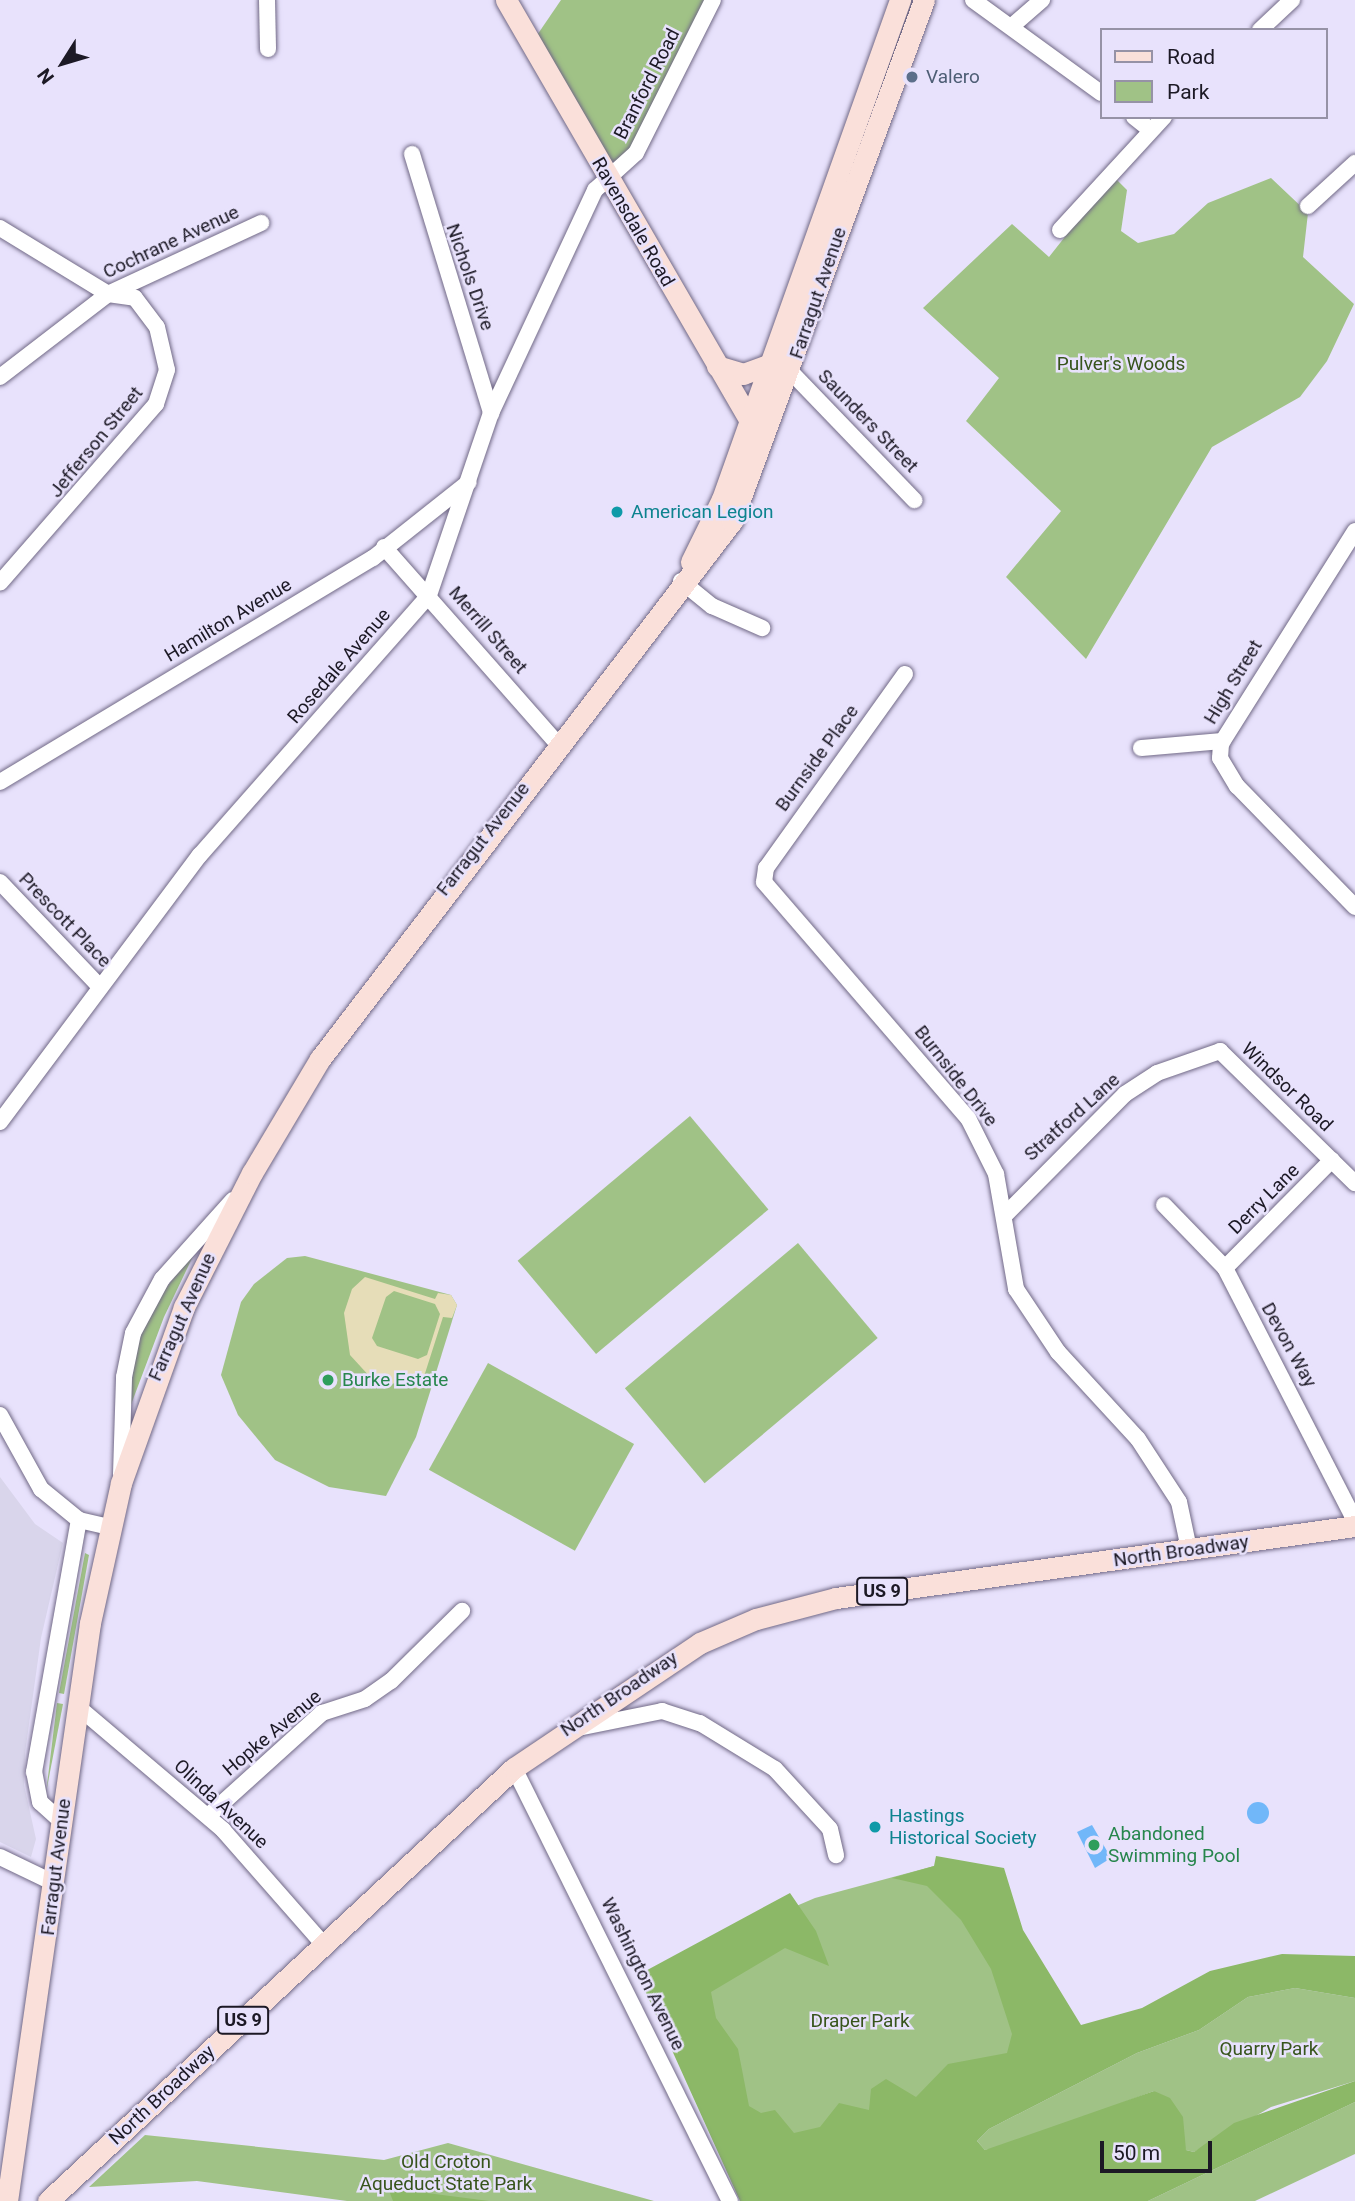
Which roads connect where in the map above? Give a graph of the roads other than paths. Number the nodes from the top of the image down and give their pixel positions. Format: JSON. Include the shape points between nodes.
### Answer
{"nodes":[{"id":1,"x":267,"y":0,"type":"edge"},
{"id":2,"x":506,"y":0,"type":"edge"},
{"id":3,"x":713,"y":0,"type":"edge"},
{"id":4,"x":900,"y":0,"type":"edge"},
{"id":5,"x":923,"y":0,"type":"edge"},
{"id":6,"x":973,"y":0,"type":"edge"},
{"id":7,"x":1042,"y":0,"type":"edge"},
{"id":8,"x":1292,"y":0,"type":"edge"},
{"id":9,"x":1012,"y":26,"type":"junction"},
{"id":10,"x":1262,"y":28,"type":"edge"},
{"id":11,"x":268,"y":49,"type":"dead end"},
{"id":12,"x":881,"y":51,"type":"junction"},
{"id":13,"x":902,"y":59,"type":"junction"},
{"id":14,"x":1100,"y":92,"type":"edge"},
{"id":15,"x":863,"y":102,"type":"junction"},
{"id":16,"x":883,"y":109,"type":"junction"},
{"id":17,"x":1137,"y":119,"type":"edge"},
{"id":18,"x":1161,"y":119,"type":"edge"},
{"id":19,"x":1148,"y":128,"type":"junction"},
{"id":20,"x":412,"y":154,"type":"dead end"},
{"id":21,"x":1355,"y":163,"type":"edge"},
{"id":22,"x":609,"y":181,"type":"junction"},
{"id":23,"x":1308,"y":206,"type":"dead end"},
{"id":24,"x":261,"y":223,"type":"dead end"},
{"id":25,"x":818,"y":223,"type":"junction"},
{"id":26,"x":0,"y":228,"type":"edge"},
{"id":27,"x":1060,"y":230,"type":"dead end"},
{"id":28,"x":840,"y":231,"type":"junction"},
{"id":29,"x":107,"y":294,"type":"junction"},
{"id":30,"x":770,"y":364,"type":"junction"},
{"id":31,"x":717,"y":366,"type":"junction"},
{"id":32,"x":791,"y":372,"type":"junction"},
{"id":33,"x":0,"y":377,"type":"edge"},
{"id":34,"x":491,"y":413,"type":"junction"},
{"id":35,"x":750,"y":422,"type":"junction"},
{"id":36,"x":764,"y":441,"type":"junction"},
{"id":37,"x":469,"y":482,"type":"junction"},
{"id":38,"x":914,"y":500,"type":"dead end"},
{"id":39,"x":1355,"y":531,"type":"edge"},
{"id":40,"x":384,"y":547,"type":"junction"},
{"id":41,"x":685,"y":576,"type":"junction"},
{"id":42,"x":0,"y":583,"type":"edge"},
{"id":43,"x":429,"y":595,"type":"junction"},
{"id":44,"x":762,"y":628,"type":"dead end"},
{"id":45,"x":905,"y":674,"type":"dead end"},
{"id":46,"x":1223,"y":741,"type":"junction"},
{"id":47,"x":557,"y":743,"type":"junction"},
{"id":48,"x":1141,"y":748,"type":"dead end"},
{"id":49,"x":0,"y":782,"type":"edge"},
{"id":50,"x":766,"y":867,"type":"joint"},
{"id":51,"x":0,"y":883,"type":"edge"},
{"id":52,"x":1355,"y":907,"type":"edge"},
{"id":53,"x":99,"y":986,"type":"junction"},
{"id":54,"x":1220,"y":1052,"type":"joint"},
{"id":55,"x":0,"y":1122,"type":"edge"},
{"id":56,"x":1332,"y":1160,"type":"junction"},
{"id":57,"x":1355,"y":1183,"type":"edge"},
{"id":58,"x":242,"y":1190,"type":"junction"},
{"id":59,"x":1164,"y":1205,"type":"dead end"},
{"id":60,"x":1004,"y":1216,"type":"junction"},
{"id":61,"x":1226,"y":1268,"type":"junction"},
{"id":62,"x":0,"y":1416,"type":"edge"},
{"id":63,"x":121,"y":1483,"type":"junction"},
{"id":64,"x":79,"y":1520,"type":"junction"},
{"id":65,"x":1355,"y":1523,"type":"edge"},
{"id":66,"x":109,"y":1527,"type":"junction"},
{"id":67,"x":1189,"y":1549,"type":"junction"},
{"id":68,"x":462,"y":1611,"type":"dead end"},
{"id":69,"x":77,"y":1706,"type":"junction"},
{"id":70,"x":565,"y":1730,"type":"junction"},
{"id":71,"x":514,"y":1768,"type":"junction"},
{"id":72,"x":208,"y":1816,"type":"junction"},
{"id":73,"x":61,"y":1821,"type":"junction"},
{"id":74,"x":836,"y":1855,"type":"dead end"},
{"id":75,"x":0,"y":1857,"type":"edge"},
{"id":76,"x":54,"y":1883,"type":"junction"},
{"id":77,"x":324,"y":1944,"type":"junction"},
{"id":78,"x":7,"y":2201,"type":"edge"},
{"id":79,"x":48,"y":2201,"type":"edge"},
{"id":80,"x":730,"y":2201,"type":"edge"}],
"edges":[{"from":1,"to":11,"type":"street"},
{"from":2,"to":22,"type":"main road","name":"Ravensdale Road"},
{"from":3,"to":22,"type":"street","name":"Branford Road","via":[[636,153]]},
{"from":4,"to":12,"type":"main road","name":"Farragut Avenue"},
{"from":5,"to":13,"type":"main road","name":"Farragut Avenue"},
{"from":6,"to":9,"type":"street"},
{"from":7,"to":9,"type":"street"},
{"from":8,"to":10,"type":"street"},
{"from":9,"to":14,"type":"street"},
{"from":12,"to":13,"type":"main road"},
{"from":12,"to":15,"type":"main road","name":"Farragut Avenue"},
{"from":13,"to":16,"type":"main road","name":"Farragut Avenue"},
{"from":15,"to":16,"type":"main road"},
{"from":15,"to":25,"type":"main road","name":"Farragut Avenue"},
{"from":16,"to":28,"type":"main road","name":"Farragut Avenue"},
{"from":17,"to":19,"type":"street"},
{"from":18,"to":19,"type":"street"},
{"from":19,"to":27,"type":"street"},
{"from":20,"to":34,"type":"street","name":"Nichols Drive"},
{"from":21,"to":23,"type":"street"},
{"from":22,"to":31,"type":"main road","name":"Ravensdale Road"},
{"from":22,"to":34,"type":"street","name":"Rosedale Avenue","via":[[596,191]]},
{"from":24,"to":29,"type":"street","name":"Cochrane Avenue"},
{"from":25,"to":28,"type":"main road"},
{"from":25,"to":30,"type":"main road","name":"Farragut Avenue"},
{"from":26,"to":29,"type":"street","name":"Jefferson Street"},
{"from":28,"to":32,"type":"main road","name":"Farragut Avenue"},
{"from":29,"to":33,"type":"street","name":"Cochrane Avenue"},
{"from":29,"to":42,"type":"street","name":"Jefferson Street","via":[[135,299],[157,327],[165,350],[166,387],[59,522]]},
{"from":30,"to":31,"type":"main road","via":[[743,374]]},
{"from":30,"to":35,"type":"main road","name":"Farragut Avenue"},
{"from":31,"to":35,"type":"main road","name":"Ravensdale Road"},
{"from":32,"to":36,"type":"main road","name":"Farragut Avenue"},
{"from":32,"to":38,"type":"street","name":"Saunders Street"},
{"from":34,"to":37,"type":"street","name":"Rosedale Avenue"},
{"from":35,"to":36,"type":"main road","name":"Ravensdale Road"},
{"from":35,"to":41,"type":"main road","name":"Farragut Avenue"},
{"from":36,"to":41,"type":"main road","name":"Farragut Avenue","via":[[732,521]]},
{"from":37,"to":40,"type":"street","name":"Hamilton Avenue"},
{"from":37,"to":43,"type":"street","name":"Rosedale Avenue"},
{"from":39,"to":46,"type":"street","name":"High Street"},
{"from":40,"to":43,"type":"street","name":"Merrill Street"},
{"from":40,"to":49,"type":"street","name":"Hamilton Avenue"},
{"from":41,"to":44,"type":"street","via":[[712,606]]},
{"from":41,"to":47,"type":"main road","name":"Farragut Avenue"},
{"from":43,"to":47,"type":"street","name":"Merrill Street"},
{"from":43,"to":53,"type":"street","name":"Rosedale Avenue","via":[[200,855]]},
{"from":45,"to":50,"type":"street","name":"Burnside Place"},
{"from":46,"to":48,"type":"street"},
{"from":46,"to":52,"type":"street","name":"High Street","via":[[1223,768],[1237,786]]},
{"from":47,"to":58,"type":"main road","name":"Farragut Avenue","via":[[358,1004]]},
{"from":50,"to":60,"type":"street","name":"Burnside Drive","via":[[764,882],[968,1118],[996,1174]]},
{"from":51,"to":53,"type":"street","name":"Prescott Place"},
{"from":53,"to":55,"type":"street","name":"Rosedale Avenue"},
{"from":54,"to":56,"type":"street","name":"Windsor Road"},
{"from":54,"to":60,"type":"street","name":"Stratford Lane","via":[[1157,1073],[1125,1094]]},
{"from":56,"to":57,"type":"street","name":"Windsor Road"},
{"from":56,"to":61,"type":"street","name":"Derry Lane"},
{"from":58,"to":63,"type":"main road","name":"Farragut Avenue","via":[[184,1307]]},
{"from":58,"to":63,"type":"street","via":[[162,1279],[137,1324],[124,1377]]},
{"from":59,"to":61,"type":"street","name":"Devon Way"},
{"from":60,"to":67,"type":"street","name":"Burnside Drive","via":[[1016,1289],[1032,1318],[1138,1439],[1179,1502]]},
{"from":61,"to":65,"type":"street","name":"Devon Way"},
{"from":62,"to":64,"type":"street","via":[[31,1476]]},
{"from":63,"to":66,"type":"main road","name":"Farragut Avenue"},
{"from":64,"to":66,"type":"street"},
{"from":64,"to":73,"type":"street","via":[[34,1772],[40,1802]]},
{"from":65,"to":67,"type":"main road","name":"North Broadway","number":"US 9"},
{"from":66,"to":69,"type":"main road","name":"Farragut Avenue"},
{"from":67,"to":70,"type":"main road","name":"North Broadway","number":"US 9","via":[[854,1595],[776,1612],[683,1651]]},
{"from":68,"to":72,"type":"street","name":"Hopke Avenue","via":[[391,1681],[365,1699],[322,1713]]},
{"from":69,"to":72,"type":"street","name":"Olinda Avenue"},
{"from":69,"to":73,"type":"main road","name":"Farragut Avenue"},
{"from":70,"to":71,"type":"main road","name":"North Broadway","number":"US 9"},
{"from":70,"to":74,"type":"street","via":[[662,1711],[700,1723],[775,1769],[830,1829]]},
{"from":71,"to":77,"type":"main road","name":"North Broadway","number":"US 9"},
{"from":71,"to":80,"type":"street","name":"Washington Avenue"},
{"from":72,"to":77,"type":"street","name":"Olinda Avenue"},
{"from":73,"to":76,"type":"main road","name":"Farragut Avenue"},
{"from":75,"to":76,"type":"street"},
{"from":76,"to":78,"type":"main road","name":"Farragut Avenue"},
{"from":77,"to":79,"type":"main road","name":"North Broadway","number":"US 9"}]}
